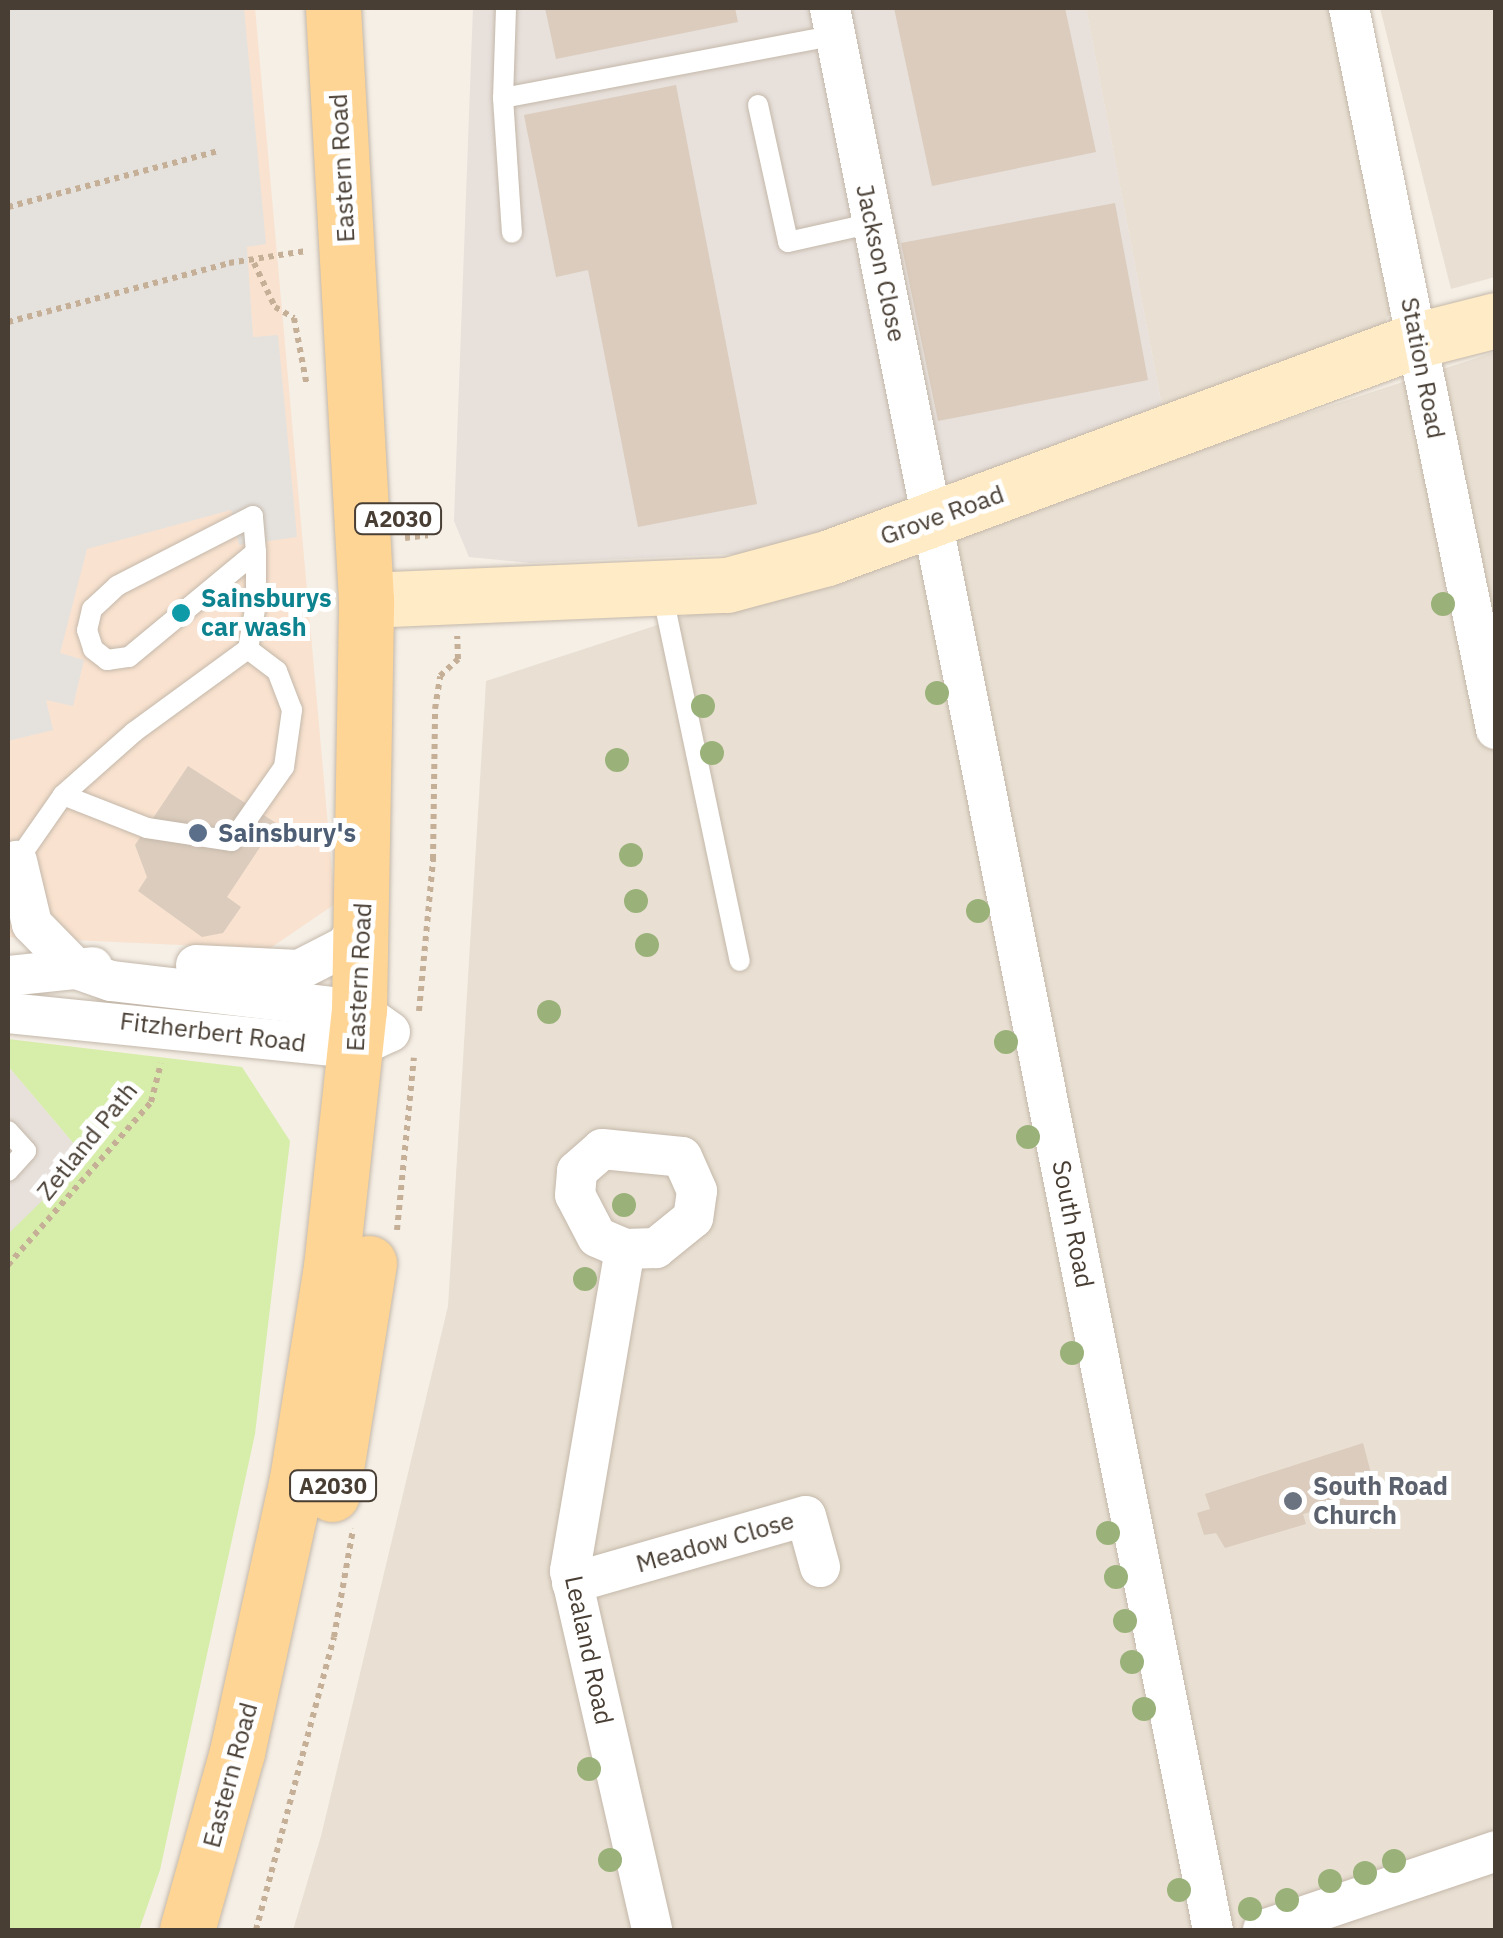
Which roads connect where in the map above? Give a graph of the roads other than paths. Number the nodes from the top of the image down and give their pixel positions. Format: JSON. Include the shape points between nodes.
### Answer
{"nodes":[{"id":1,"x":333,"y":8,"type":"edge"},
{"id":2,"x":372,"y":8,"type":"edge"},
{"id":3,"x":506,"y":8,"type":"edge"},
{"id":4,"x":1350,"y":8,"type":"edge"},
{"id":5,"x":833,"y":21,"type":"edge"},
{"id":6,"x":503,"y":98,"type":"junction"},
{"id":7,"x":758,"y":104,"type":"dead end"},
{"id":8,"x":872,"y":224,"type":"junction"},
{"id":9,"x":512,"y":234,"type":"dead end"},
{"id":10,"x":1496,"y":320,"type":"edge"},
{"id":11,"x":1417,"y":340,"type":"junction"},
{"id":12,"x":933,"y":518,"type":"junction"},
{"id":13,"x":256,"y":552,"type":"junction"},
{"id":14,"x":662,"y":590,"type":"junction"},
{"id":15,"x":384,"y":600,"type":"junction"},
{"id":16,"x":248,"y":649,"type":"junction"},
{"id":17,"x":1496,"y":729,"type":"edge"},
{"id":18,"x":62,"y":796,"type":"junction"},
{"id":19,"x":12,"y":866,"type":"edge"},
{"id":20,"x":364,"y":916,"type":"junction"},
{"id":21,"x":740,"y":961,"type":"dead end"},
{"id":22,"x":76,"y":970,"type":"junction"},
{"id":23,"x":16,"y":988,"type":"edge"},
{"id":24,"x":388,"y":1031,"type":"junction"},
{"id":25,"x":8,"y":1131,"type":"edge"},
{"id":26,"x":8,"y":1171,"type":"edge"},
{"id":27,"x":624,"y":1249,"type":"dead end"},
{"id":28,"x":820,"y":1567,"type":"dead end"},
{"id":29,"x":572,"y":1582,"type":"junction"},
{"id":30,"x":1496,"y":1852,"type":"edge"},
{"id":31,"x":186,"y":1930,"type":"edge"},
{"id":32,"x":226,"y":1930,"type":"edge"},
{"id":33,"x":652,"y":1930,"type":"edge"},
{"id":34,"x":1213,"y":1930,"type":"edge"},
{"id":35,"x":1263,"y":1930,"type":"edge"}],
"edges":[{"from":1,"to":15,"type":"main road","name":"Eastern Road","number":"A2030"},
{"from":2,"to":15,"type":"main road","name":"Eastern Road","number":"A2030"},
{"from":3,"to":6,"type":"lane"},
{"from":4,"to":11,"type":"street","name":"Station Road"},
{"from":5,"to":6,"type":"lane"},
{"from":5,"to":8,"type":"street","name":"Jackson Close"},
{"from":6,"to":9,"type":"lane"},
{"from":7,"to":8,"type":"lane","via":[[788,242]]},
{"from":8,"to":12,"type":"street","name":"Jackson Close"},
{"from":10,"to":11,"type":"street","name":"Grove Road"},
{"from":11,"to":12,"type":"street","name":"Grove Road"},
{"from":11,"to":17,"type":"street","name":"Station Road"},
{"from":12,"to":14,"type":"street","name":"Grove Road","via":[[827,558],[726,585]]},
{"from":12,"to":34,"type":"street","name":"South Road"},
{"from":13,"to":13,"type":"lane","via":[[128,657],[107,660],[93,649],[88,619],[117,586],[253,516]]},
{"from":13,"to":16,"type":"lane"},
{"from":14,"to":15,"type":"street","name":"Grove Road"},
{"from":14,"to":21,"type":"lane"},
{"from":15,"to":20,"type":"main road","name":"Eastern Road","number":"A2030"},
{"from":15,"to":24,"type":"main road","name":"Eastern Road","number":"A2030","via":[[401,853]]},
{"from":16,"to":18,"type":"lane","via":[[134,732]]},
{"from":16,"to":18,"type":"lane","via":[[277,672],[292,710],[284,767],[232,842],[147,828]]},
{"from":18,"to":19,"type":"lane"},
{"from":19,"to":22,"type":"street","via":[[32,924]]},
{"from":20,"to":22,"type":"street","name":"Fitzherbert Road","via":[[346,946],[299,970],[139,962]]},
{"from":20,"to":24,"type":"main road","name":"Eastern Road","number":"A2030"},
{"from":22,"to":23,"type":"street","name":"Fitzherbert Road"},
{"from":22,"to":24,"type":"street","name":"Fitzherbert Road"},
{"from":23,"to":24,"type":"street","name":"Fitzherbert Road","via":[[170,1028]]},
{"from":24,"to":31,"type":"main road","name":"Eastern Road","number":"A2030","via":[[331,1268],[290,1513],[237,1752]]},
{"from":24,"to":32,"type":"main road","name":"Eastern Road","number":"A2030","via":[[349,1399],[298,1658]]},
{"from":25,"to":26,"type":"lane","via":[[26,1151]]},
{"from":27,"to":29,"type":"street","name":"Lealand Road"},
{"from":28,"to":29,"type":"street","name":"Meadow Close","via":[[806,1516]]},
{"from":29,"to":33,"type":"street","name":"Lealand Road"},
{"from":30,"to":35,"type":"street"}]}
